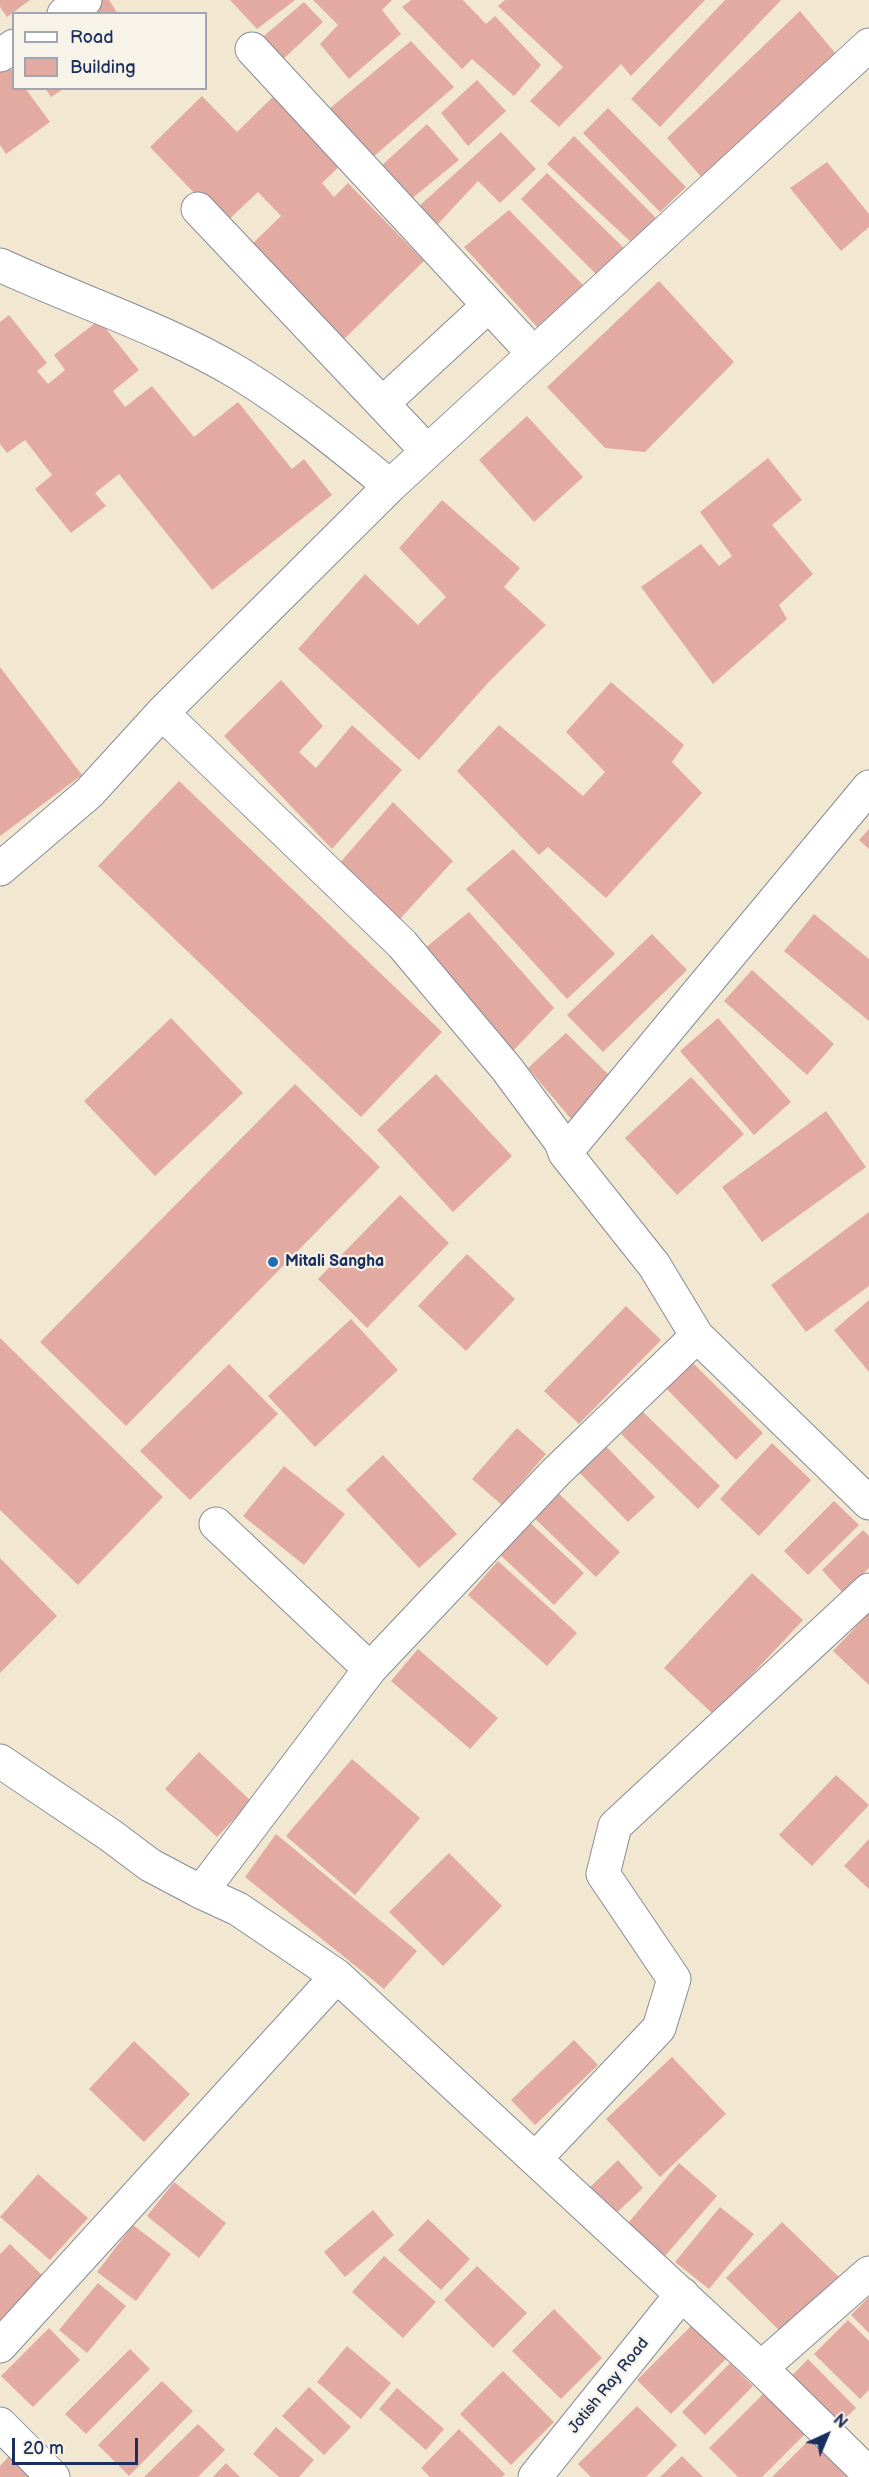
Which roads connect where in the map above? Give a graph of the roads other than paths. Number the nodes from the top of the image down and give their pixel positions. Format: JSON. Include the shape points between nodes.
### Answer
{"nodes":[{"id":1,"x":85,"y":0,"type":"edge"},
{"id":2,"x":67,"y":12,"type":"edge"},
{"id":3,"x":869,"y":45,"type":"edge"},
{"id":4,"x":252,"y":49,"type":"dead end"},
{"id":5,"x":198,"y":209,"type":"dead end"},
{"id":6,"x":0,"y":265,"type":"edge"},
{"id":7,"x":488,"y":306,"type":"junction"},
{"id":8,"x":533,"y":353,"type":"junction"},
{"id":9,"x":382,"y":403,"type":"junction"},
{"id":10,"x":427,"y":451,"type":"junction"},
{"id":11,"x":390,"y":486,"type":"junction"},
{"id":12,"x":162,"y":713,"type":"junction"},
{"id":13,"x":869,"y":787,"type":"edge"},
{"id":14,"x":0,"y":869,"type":"edge"},
{"id":15,"x":565,"y":1152,"type":"junction"},
{"id":16,"x":697,"y":1336,"type":"junction"},
{"id":17,"x":869,"y":1503,"type":"edge"},
{"id":18,"x":216,"y":1524,"type":"dead end"},
{"id":19,"x":869,"y":1590,"type":"edge"},
{"id":20,"x":370,"y":1669,"type":"junction"},
{"id":21,"x":0,"y":1761,"type":"edge"},
{"id":22,"x":201,"y":1892,"type":"junction"},
{"id":23,"x":337,"y":1976,"type":"junction"},
{"id":24,"x":535,"y":2159,"type":"junction"},
{"id":25,"x":869,"y":2273,"type":"edge"},
{"id":26,"x":682,"y":2294,"type":"junction"},
{"id":27,"x":0,"y":2346,"type":"edge"},
{"id":28,"x":761,"y":2368,"type":"junction"},
{"id":29,"x":0,"y":2424,"type":"edge"},
{"id":30,"x":869,"y":2474,"type":"edge"},
{"id":31,"x":538,"y":2476,"type":"edge"},
{"id":32,"x":53,"y":2477,"type":"edge"}],
"edges":[{"from":1,"to":2,"type":"street"},
{"from":3,"to":8,"type":"street"},
{"from":4,"to":7,"type":"street"},
{"from":5,"to":9,"type":"street"},
{"from":6,"to":11,"type":"street","via":[[149,327],[239,374],[314,423]]},
{"from":7,"to":8,"type":"street"},
{"from":7,"to":9,"type":"street"},
{"from":8,"to":10,"type":"street"},
{"from":9,"to":10,"type":"street"},
{"from":10,"to":11,"type":"street"},
{"from":11,"to":12,"type":"street"},
{"from":12,"to":14,"type":"street","via":[[88,793]]},
{"from":12,"to":15,"type":"street","via":[[402,944],[507,1069]]},
{"from":13,"to":15,"type":"street"},
{"from":15,"to":16,"type":"street","via":[[654,1265]]},
{"from":16,"to":17,"type":"street"},
{"from":16,"to":20,"type":"street","via":[[548,1481]]},
{"from":18,"to":20,"type":"street"},
{"from":19,"to":24,"type":"street","via":[[615,1826],[603,1874],[674,1979],[659,2028]]},
{"from":20,"to":22,"type":"street"},
{"from":21,"to":22,"type":"street","via":[[150,1865]]},
{"from":22,"to":23,"type":"street","via":[[238,1909]]},
{"from":23,"to":24,"type":"street"},
{"from":23,"to":27,"type":"street"},
{"from":24,"to":26,"type":"street"},
{"from":25,"to":28,"type":"street"},
{"from":26,"to":28,"type":"street"},
{"from":26,"to":31,"type":"street","name":"Jotish Ray Road"},
{"from":28,"to":30,"type":"street"},
{"from":29,"to":32,"type":"street"}]}
